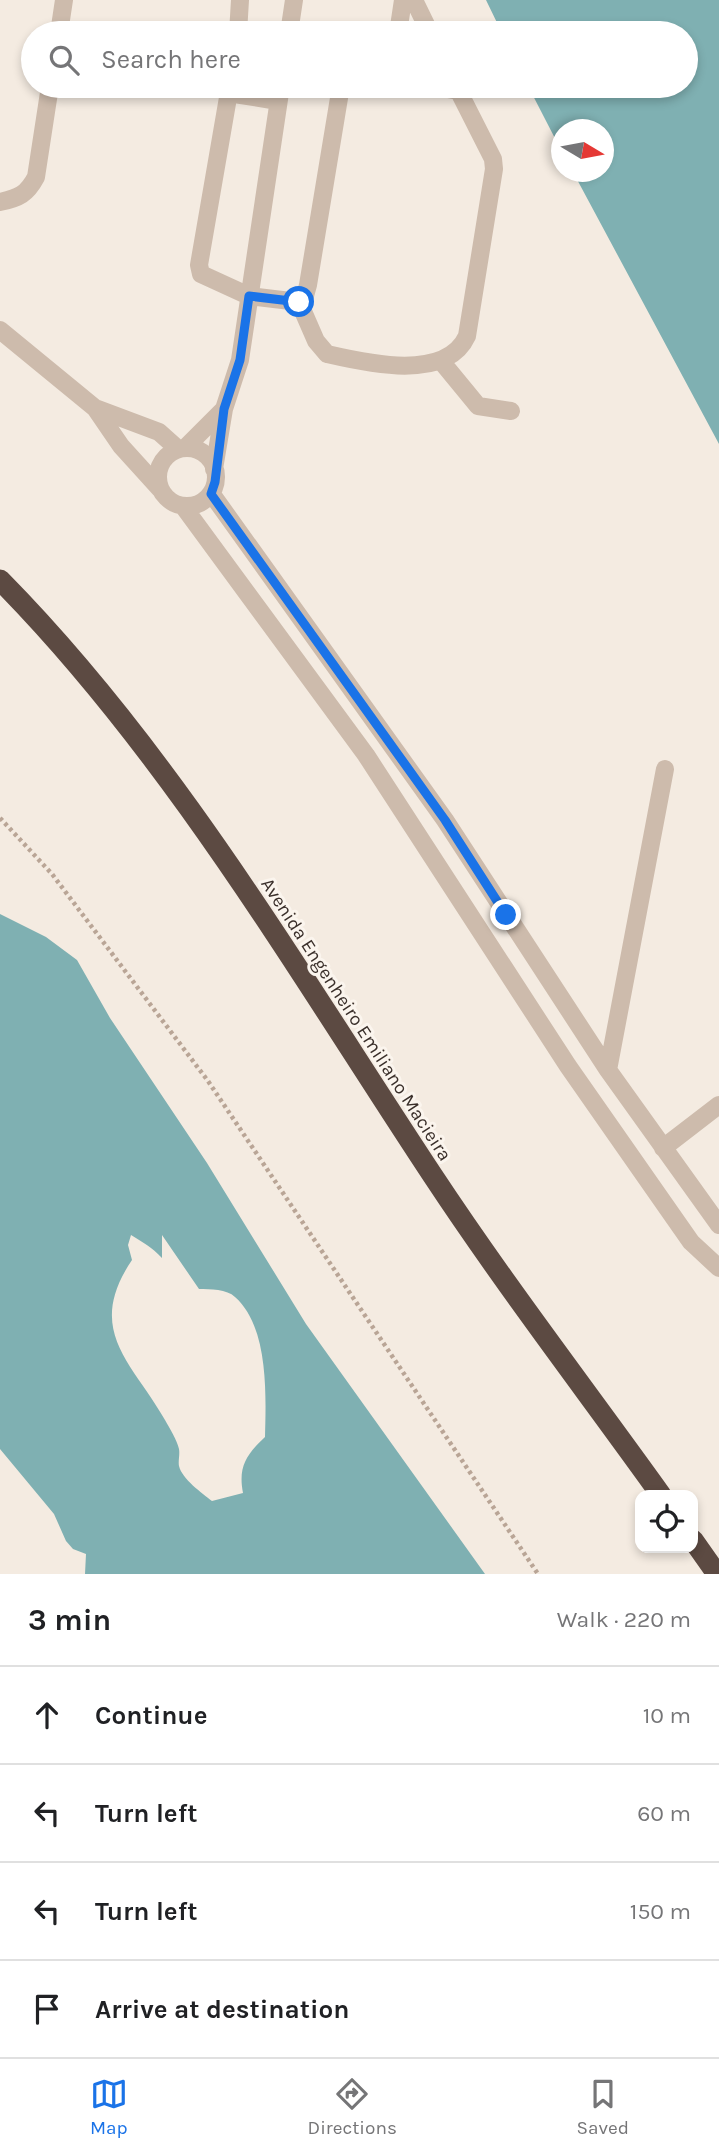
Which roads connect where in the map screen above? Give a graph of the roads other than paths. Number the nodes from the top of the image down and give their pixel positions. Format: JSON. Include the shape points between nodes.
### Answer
{"nodes":[{"id":1,"x":64,"y":0,"type":"edge"},
{"id":2,"x":240,"y":0,"type":"edge"},
{"id":3,"x":294,"y":0,"type":"edge"},
{"id":4,"x":403,"y":0,"type":"edge"},
{"id":5,"x":414,"y":0,"type":"edge"},
{"id":6,"x":61,"y":21,"type":"edge"},
{"id":7,"x":239,"y":21,"type":"edge"},
{"id":8,"x":291,"y":21,"type":"edge"},
{"id":9,"x":400,"y":21,"type":"edge"},
{"id":10,"x":424,"y":21,"type":"edge"},
{"id":11,"x":48,"y":98,"type":"edge"},
{"id":12,"x":228,"y":98,"type":"edge"},
{"id":13,"x":280,"y":98,"type":"edge"},
{"id":14,"x":339,"y":98,"type":"edge"},
{"id":15,"x":462,"y":98,"type":"edge"},
{"id":16,"x":0,"y":202,"type":"edge"},
{"id":17,"x":249,"y":296,"type":"junction"},
{"id":18,"x":299,"y":302,"type":"junction"},
{"id":19,"x":0,"y":330,"type":"edge"},
{"id":20,"x":442,"y":361,"type":"junction"},
{"id":21,"x":95,"y":408,"type":"junction"},
{"id":22,"x":224,"y":409,"type":"junction"},
{"id":23,"x":512,"y":411,"type":"dead end"},
{"id":24,"x":182,"y":448,"type":"junction"},
{"id":25,"x":215,"y":469,"type":"junction"},
{"id":26,"x":160,"y":489,"type":"junction"},
{"id":27,"x":211,"y":494,"type":"junction"},
{"id":28,"x":183,"y":506,"type":"junction"},
{"id":29,"x":1,"y":582,"type":"edge"},
{"id":30,"x":388,"y":741,"type":"junction"},
{"id":31,"x":366,"y":755,"type":"junction"},
{"id":32,"x":665,"y":769,"type":"dead end"},
{"id":33,"x":506,"y":915,"type":"junction"},
{"id":34,"x":479,"y":928,"type":"junction"},
{"id":35,"x":608,"y":1070,"type":"junction"},
{"id":36,"x":719,"y":1105,"type":"edge"},
{"id":37,"x":663,"y":1148,"type":"junction"},
{"id":38,"x":719,"y":1225,"type":"edge"},
{"id":39,"x":719,"y":1268,"type":"edge"},
{"id":40,"x":657,"y":1490,"type":"edge"},
{"id":41,"x":698,"y":1547,"type":"edge"},
{"id":42,"x":717,"y":1574,"type":"edge"}],
"edges":[{"from":1,"to":6,"type":"lane"},
{"from":2,"to":7,"type":"lane"},
{"from":3,"to":8,"type":"lane"},
{"from":4,"to":9,"type":"lane"},
{"from":5,"to":10,"type":"lane"},
{"from":11,"to":16,"type":"lane","via":[[36,177],[19,198]]},
{"from":12,"to":17,"type":"lane","via":[[200,265],[208,280]]},
{"from":13,"to":17,"type":"lane"},
{"from":14,"to":18,"type":"lane","via":[[308,285]]},
{"from":15,"to":20,"type":"lane","via":[[494,169],[467,336],[462,346]]},
{"from":17,"to":18,"type":"lane"},
{"from":17,"to":22,"type":"lane","via":[[240,360]]},
{"from":18,"to":20,"type":"lane","via":[[316,341],[327,354],[421,367]]},
{"from":19,"to":21,"type":"lane"},
{"from":20,"to":23,"type":"lane","via":[[478,406]]},
{"from":21,"to":24,"type":"lane","via":[[159,432]]},
{"from":21,"to":26,"type":"lane","via":[[121,446]]},
{"from":22,"to":24,"type":"lane"},
{"from":22,"to":25,"type":"lane"},
{"from":24,"to":25,"type":"lane","via":[[198,450]]},
{"from":24,"to":26,"type":"lane","via":[[167,455],[160,465]]},
{"from":25,"to":27,"type":"lane"},
{"from":26,"to":28,"type":"lane"},
{"from":27,"to":28,"type":"lane","via":[[194,506]]},
{"from":27,"to":30,"type":"lane"},
{"from":28,"to":31,"type":"lane"},
{"from":29,"to":40,"type":"highway","name":"Avenida Engenheiro Emiliano Macieira","via":[[125,722],[309,982],[434,1179]]},
{"from":30,"to":31,"type":"lane"},
{"from":30,"to":33,"type":"lane"},
{"from":31,"to":34,"type":"lane"},
{"from":32,"to":35,"type":"lane"},
{"from":33,"to":34,"type":"lane"},
{"from":33,"to":35,"type":"lane"},
{"from":34,"to":39,"type":"lane","via":[[691,1242]]},
{"from":35,"to":37,"type":"lane"},
{"from":36,"to":37,"type":"lane"},
{"from":37,"to":38,"type":"lane"},
{"from":41,"to":42,"type":"highway"}]}
